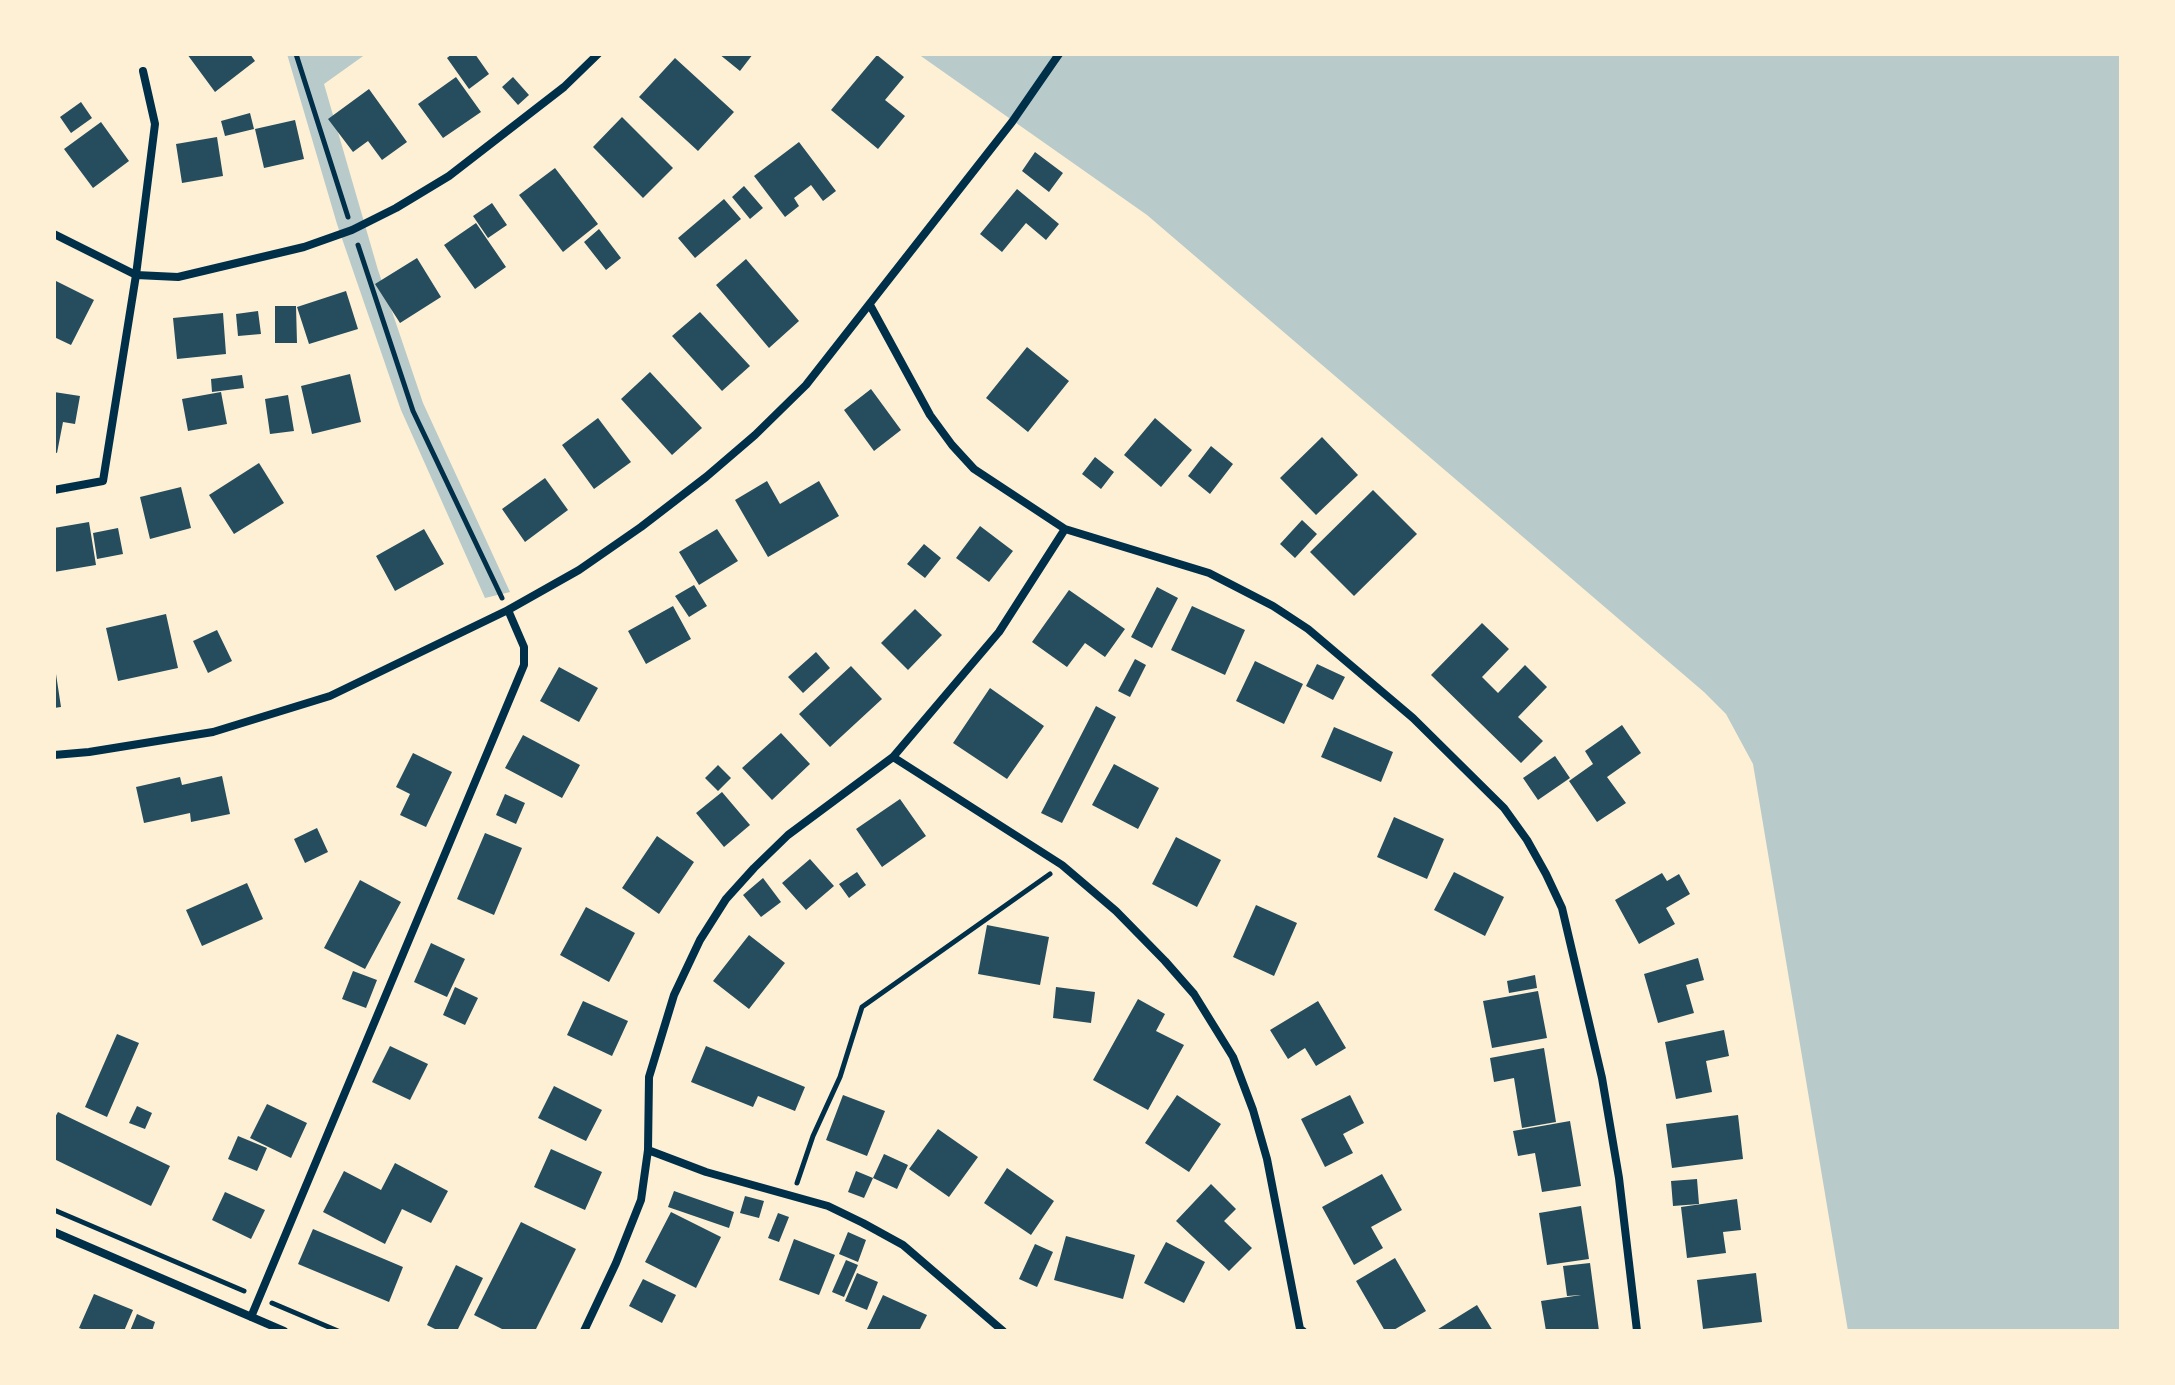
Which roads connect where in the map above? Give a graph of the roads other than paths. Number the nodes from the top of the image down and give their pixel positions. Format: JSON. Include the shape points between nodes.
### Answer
{"nodes":[{"id":1,"x":598,"y":54,"type":"edge"},
{"id":2,"x":1059,"y":54,"type":"edge"},
{"id":3,"x":143,"y":71,"type":"dead end"},
{"id":4,"x":54,"y":234,"type":"edge"},
{"id":5,"x":136,"y":275,"type":"junction"},
{"id":6,"x":870,"y":305,"type":"junction"},
{"id":7,"x":54,"y":490,"type":"edge"},
{"id":8,"x":1065,"y":529,"type":"junction"},
{"id":9,"x":508,"y":610,"type":"junction"},
{"id":10,"x":54,"y":755,"type":"edge"},
{"id":11,"x":893,"y":757,"type":"junction"},
{"id":12,"x":648,"y":1150,"type":"junction"},
{"id":13,"x":54,"y":1232,"type":"edge"},
{"id":14,"x":251,"y":1317,"type":"junction"},
{"id":15,"x":1299,"y":1330,"type":"edge"},
{"id":16,"x":284,"y":1331,"type":"edge"},
{"id":17,"x":584,"y":1331,"type":"edge"},
{"id":18,"x":1003,"y":1331,"type":"edge"},
{"id":19,"x":1637,"y":1331,"type":"edge"}],
"edges":[{"from":1,"to":5,"type":"street","via":[[449,176],[352,230],[178,277]]},
{"from":2,"to":6,"type":"street"},
{"from":3,"to":5,"type":"street","via":[[155,124]]},
{"from":4,"to":5,"type":"street"},
{"from":5,"to":7,"type":"street","via":[[103,481]]},
{"from":6,"to":8,"type":"street","via":[[952,445],[974,469]]},
{"from":6,"to":9,"type":"street","via":[[806,385],[706,477],[591,561]]},
{"from":8,"to":11,"type":"street","via":[[999,632]]},
{"from":8,"to":19,"type":"street","via":[[1209,573],[1308,629],[1465,768],[1527,840],[1562,908],[1602,1078]]},
{"from":9,"to":10,"type":"street","via":[[330,696],[213,732]]},
{"from":9,"to":14,"type":"street","via":[[524,647],[524,665]]},
{"from":11,"to":12,"type":"street","via":[[788,835],[726,899],[700,940],[674,995],[649,1077]]},
{"from":11,"to":15,"type":"street","via":[[1062,865],[1116,911],[1194,994],[1233,1057],[1253,1110]]},
{"from":12,"to":17,"type":"street","via":[[641,1200]]},
{"from":12,"to":18,"type":"street","via":[[828,1206],[903,1245]]},
{"from":13,"to":14,"type":"street"},
{"from":14,"to":16,"type":"street"}]}
